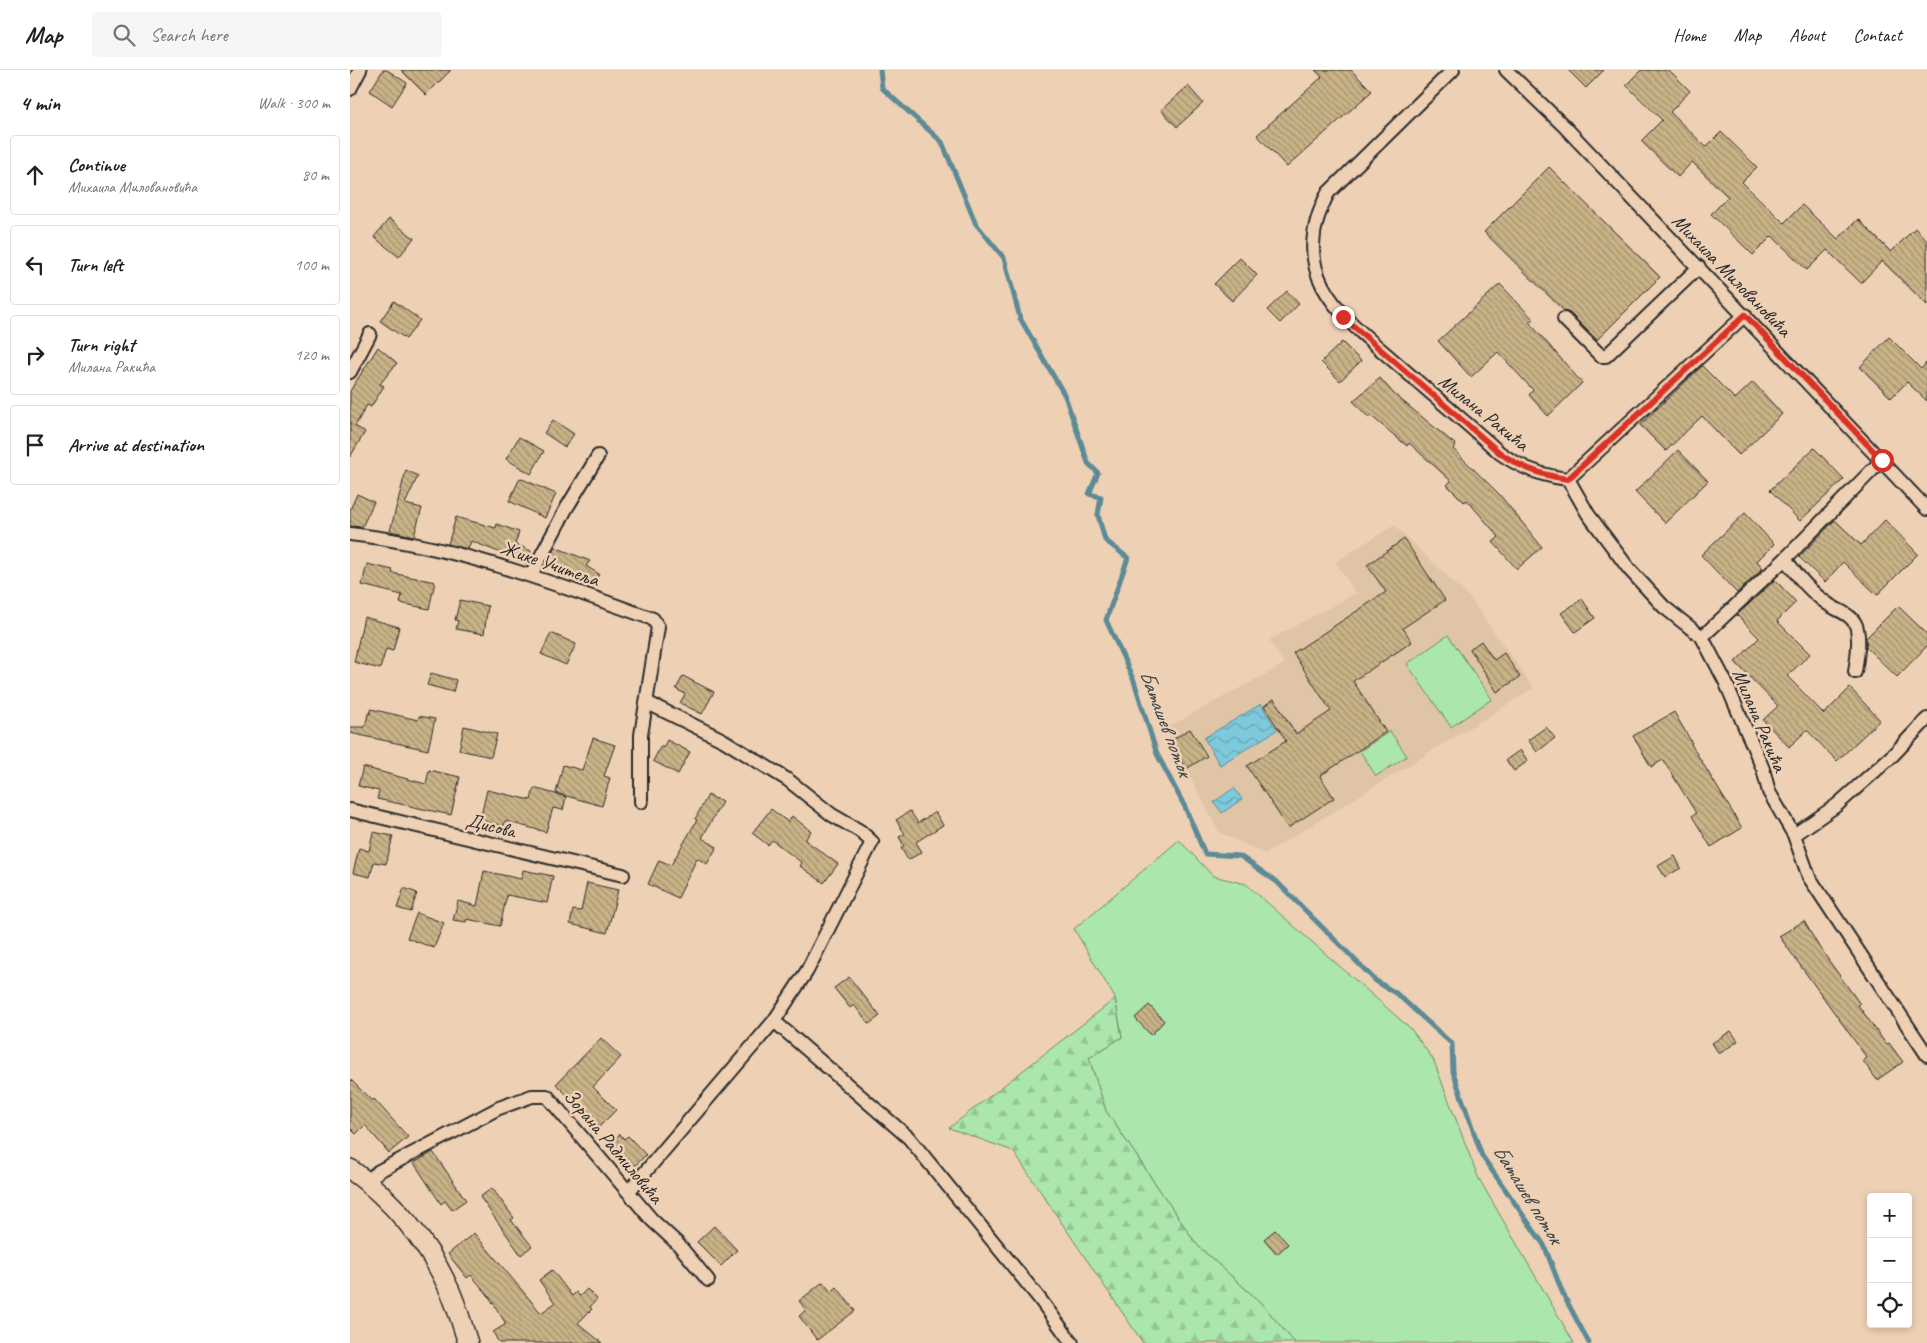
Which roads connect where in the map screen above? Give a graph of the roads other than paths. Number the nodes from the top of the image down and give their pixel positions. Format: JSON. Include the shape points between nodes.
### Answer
{"nodes":[{"id":1,"x":360,"y":70,"type":"edge"},
{"id":2,"x":1453,"y":70,"type":"edge"},
{"id":3,"x":1506,"y":70,"type":"edge"},
{"id":4,"x":350,"y":89,"type":"edge"},
{"id":5,"x":1699,"y":267,"type":"junction"},
{"id":6,"x":1745,"y":315,"type":"junction"},
{"id":7,"x":1564,"y":320,"type":"dead end"},
{"id":8,"x":370,"y":334,"type":"dead end"},
{"id":9,"x":350,"y":372,"type":"edge"},
{"id":10,"x":598,"y":456,"type":"dead end"},
{"id":11,"x":1882,"y":460,"type":"junction"},
{"id":12,"x":1568,"y":479,"type":"junction"},
{"id":13,"x":1927,"y":509,"type":"edge"},
{"id":14,"x":350,"y":534,"type":"edge"},
{"id":15,"x":1785,"y":559,"type":"junction"},
{"id":16,"x":532,"y":575,"type":"junction"},
{"id":17,"x":1702,"y":637,"type":"junction"},
{"id":18,"x":1855,"y":672,"type":"dead end"},
{"id":19,"x":646,"y":702,"type":"junction"},
{"id":20,"x":1927,"y":719,"type":"edge"},
{"id":21,"x":641,"y":802,"type":"dead end"},
{"id":22,"x":350,"y":810,"type":"edge"},
{"id":23,"x":1794,"y":834,"type":"junction"},
{"id":24,"x":624,"y":875,"type":"dead end"},
{"id":25,"x":774,"y":1021,"type":"junction"},
{"id":26,"x":1927,"y":1055,"type":"edge"},
{"id":27,"x":350,"y":1169,"type":"edge"},
{"id":28,"x":367,"y":1181,"type":"junction"},
{"id":29,"x":628,"y":1191,"type":"junction"},
{"id":30,"x":708,"y":1280,"type":"dead end"},
{"id":31,"x":468,"y":1343,"type":"edge"},
{"id":32,"x":1072,"y":1343,"type":"edge"}],
"edges":[{"from":1,"to":4,"type":"street"},
{"from":2,"to":12,"type":"street","name":"Милана Ракића","via":[[1328,193],[1315,227],[1314,251],[1318,274],[1327,295],[1343,317],[1500,453],[1527,470]]},
{"from":3,"to":5,"type":"street","name":"Михаила Миловановића"},
{"from":5,"to":6,"type":"street","name":"Михаила Миловановића"},
{"from":5,"to":7,"type":"street","via":[[1606,356],[1601,356]]},
{"from":6,"to":11,"type":"street","name":"Михаила Миловановића"},
{"from":6,"to":12,"type":"street"},
{"from":8,"to":9,"type":"street"},
{"from":10,"to":16,"type":"street"},
{"from":11,"to":13,"type":"street","name":"Михаила Миловановића"},
{"from":11,"to":15,"type":"street"},
{"from":12,"to":17,"type":"street","name":"Милана Ракића","via":[[1588,514],[1629,569],[1664,607]]},
{"from":14,"to":16,"type":"street","name":"Жике Учитеља","via":[[437,548]]},
{"from":15,"to":17,"type":"street"},
{"from":15,"to":18,"type":"street","via":[[1806,586],[1829,605],[1848,615],[1857,627]]},
{"from":16,"to":19,"type":"street","name":"Жике Учитеља","via":[[653,619],[658,627]]},
{"from":17,"to":23,"type":"street","name":"Милана Ракића","via":[[1733,699],[1763,769],[1769,792]]},
{"from":19,"to":21,"type":"street","name":"Жике Учитеља","via":[[641,735]]},
{"from":19,"to":25,"type":"street","via":[[723,740],[788,780],[872,842],[807,971]]},
{"from":20,"to":23,"type":"street","via":[[1838,805]]},
{"from":22,"to":24,"type":"street","name":"Дисова"},
{"from":23,"to":26,"type":"street","name":"Милана Ракића","via":[[1809,877]]},
{"from":25,"to":29,"type":"street"},
{"from":25,"to":32,"type":"street","via":[[909,1138]]},
{"from":27,"to":28,"type":"street"},
{"from":28,"to":29,"type":"street","name":"Зорана Радмиловића","via":[[379,1171],[500,1108],[532,1096],[547,1096]]},
{"from":28,"to":31,"type":"street","via":[[402,1215],[427,1250],[449,1288]]},
{"from":29,"to":30,"type":"street","name":"Зорана Радмиловића"}]}
